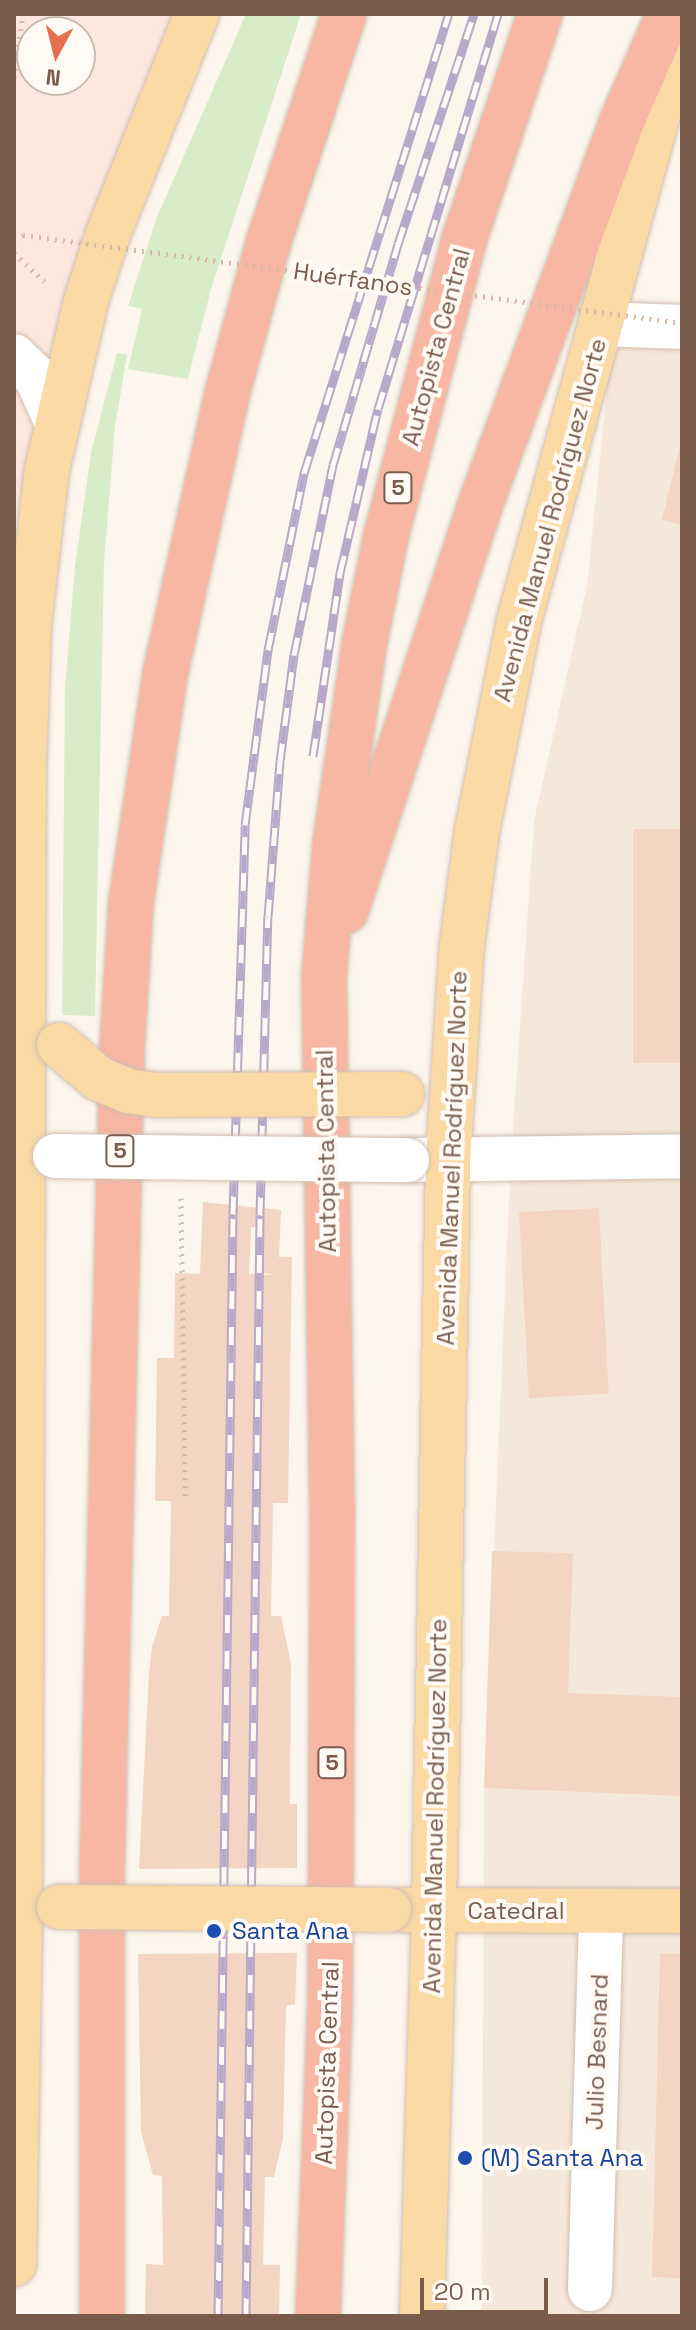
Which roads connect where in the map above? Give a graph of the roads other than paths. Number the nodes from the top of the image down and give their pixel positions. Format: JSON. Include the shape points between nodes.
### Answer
{"nodes":[{"id":1,"x":197,"y":14,"type":"edge"},
{"id":2,"x":344,"y":14,"type":"edge"},
{"id":3,"x":540,"y":14,"type":"edge"},
{"id":4,"x":669,"y":14,"type":"edge"},
{"id":5,"x":682,"y":27,"type":"edge"},
{"id":6,"x":602,"y":324,"type":"junction"},
{"id":7,"x":682,"y":325,"type":"edge"},
{"id":8,"x":14,"y":356,"type":"edge"},
{"id":9,"x":56,"y":421,"type":"junction"},
{"id":10,"x":22,"y":626,"type":"edge"},
{"id":11,"x":324,"y":978,"type":"junction"},
{"id":12,"x":23,"y":1009,"type":"junction"},
{"id":13,"x":452,"y":1059,"type":"junction"},
{"id":14,"x":31,"y":1155,"type":"edge"},
{"id":15,"x":682,"y":1156,"type":"edge"},
{"id":16,"x":428,"y":1159,"type":"junction"},
{"id":17,"x":31,"y":1907,"type":"edge"},
{"id":18,"x":434,"y":1911,"type":"junction"},
{"id":19,"x":601,"y":1911,"type":"junction"},
{"id":20,"x":682,"y":1911,"type":"edge"},
{"id":21,"x":14,"y":2264,"type":"edge"},
{"id":22,"x":590,"y":2289,"type":"dead end"},
{"id":23,"x":102,"y":2316,"type":"edge"},
{"id":24,"x":318,"y":2316,"type":"edge"},
{"id":25,"x":422,"y":2316,"type":"edge"}],
"edges":[{"from":1,"to":9,"type":"main road","via":[[108,234]]},
{"from":2,"to":23,"type":"highway","number":"5","via":[[268,244],[227,394],[166,670],[131,903],[122,1049],[102,1869]]},
{"from":3,"to":11,"type":"highway","name":"Autopista Central","number":"5","via":[[464,240],[386,536],[344,774]]},
{"from":4,"to":11,"type":"highway","via":[[622,121],[479,508]]},
{"from":5,"to":6,"type":"main road","name":"Avenida Manuel Rodríguez Norte"},
{"from":6,"to":7,"type":"street"},
{"from":6,"to":13,"type":"main road","name":"Avenida Manuel Rodríguez Norte","via":[[539,547],[496,726],[475,845]]},
{"from":8,"to":9,"type":"street","via":[[37,378]]},
{"from":9,"to":10,"type":"main road"},
{"from":10,"to":12,"type":"main road"},
{"from":11,"to":24,"type":"highway","name":"Autopista Central","number":"5","via":[[331,1879]]},
{"from":12,"to":13,"type":"main road","bridge":true,"via":[[99,1079],[128,1091],[402,1094],[427,1083]]},
{"from":12,"to":14,"type":"main road"},
{"from":13,"to":16,"type":"main road","name":"Avenida Manuel Rodríguez Norte"},
{"from":14,"to":16,"type":"street","bridge":true},
{"from":14,"to":17,"type":"main road"},
{"from":15,"to":16,"type":"street"},
{"from":16,"to":18,"type":"main road","name":"Avenida Manuel Rodríguez Norte"},
{"from":17,"to":18,"type":"main road","name":"Catedral","bridge":true},
{"from":17,"to":21,"type":"main road"},
{"from":18,"to":19,"type":"main road","name":"Catedral"},
{"from":18,"to":25,"type":"main road","name":"Avenida Manuel Rodríguez Norte"},
{"from":19,"to":20,"type":"main road","name":"Catedral"},
{"from":19,"to":22,"type":"street","name":"Julio Besnard"}]}
